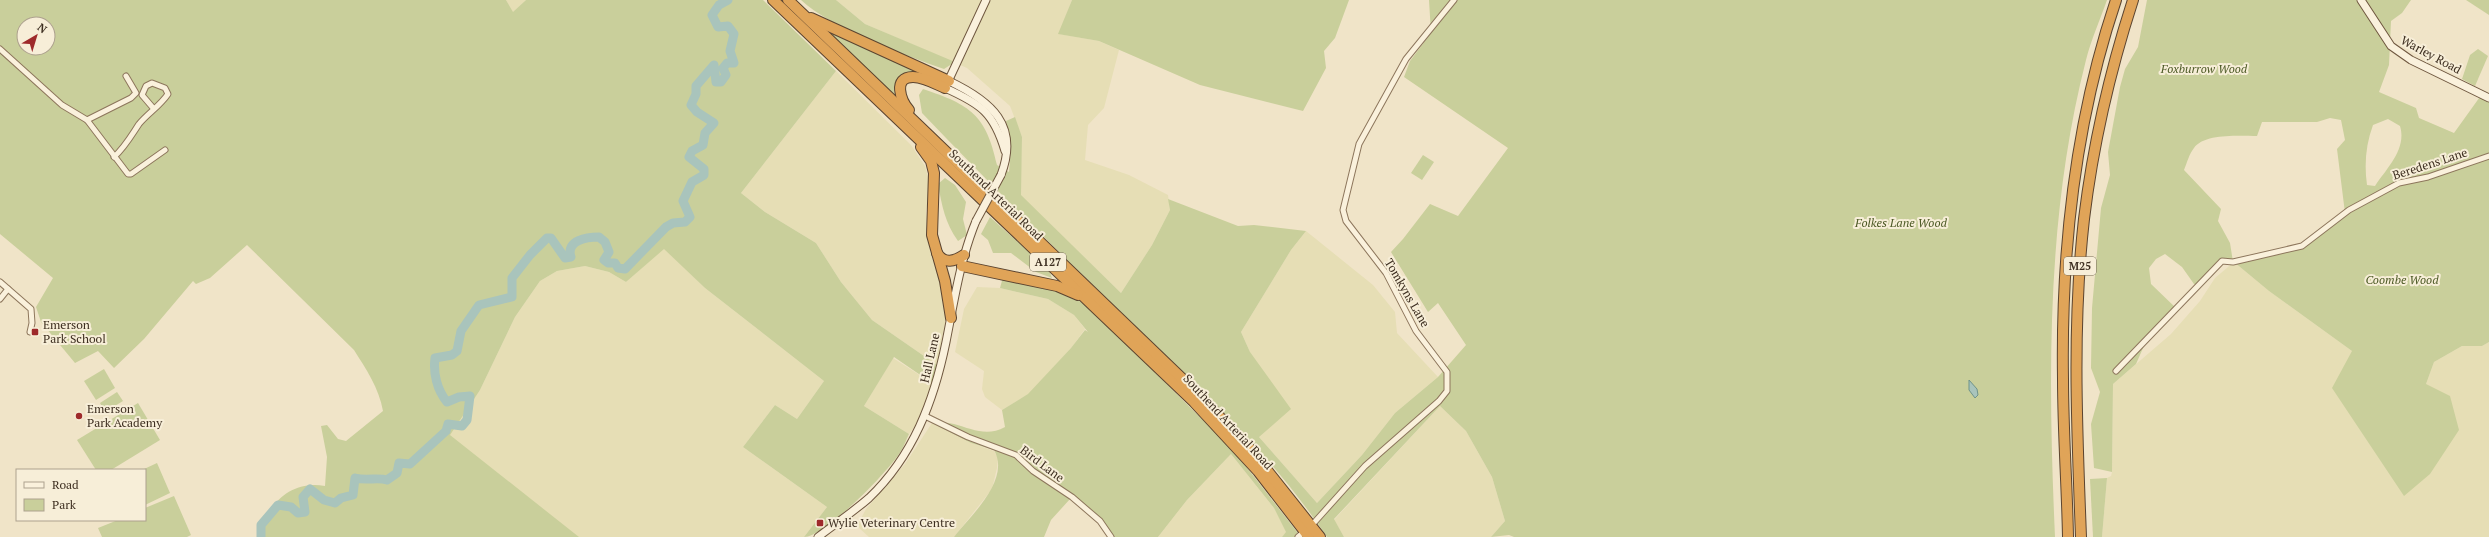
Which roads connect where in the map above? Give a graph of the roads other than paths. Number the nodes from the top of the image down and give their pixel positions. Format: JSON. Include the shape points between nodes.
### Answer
{"nodes":[{"id":1,"x":773,"y":0,"type":"edge"},
{"id":2,"x":986,"y":0,"type":"edge"},
{"id":3,"x":1454,"y":0,"type":"edge"},
{"id":4,"x":2116,"y":0,"type":"edge"},
{"id":5,"x":2133,"y":0,"type":"edge"},
{"id":6,"x":2361,"y":0,"type":"edge"},
{"id":7,"x":791,"y":3,"type":"edge"},
{"id":8,"x":0,"y":49,"type":"edge"},
{"id":9,"x":954,"y":71,"type":"junction"},
{"id":10,"x":126,"y":76,"type":"dead end"},
{"id":11,"x":947,"y":85,"type":"junction"},
{"id":12,"x":962,"y":87,"type":"junction"},
{"id":13,"x":2489,"y":98,"type":"edge"},
{"id":14,"x":154,"y":109,"type":"junction"},
{"id":15,"x":87,"y":120,"type":"junction"},
{"id":16,"x":902,"y":123,"type":"junction"},
{"id":17,"x":165,"y":150,"type":"dead end"},
{"id":18,"x":1005,"y":151,"type":"junction"},
{"id":19,"x":948,"y":155,"type":"junction"},
{"id":20,"x":2489,"y":156,"type":"edge"},
{"id":21,"x":114,"y":157,"type":"junction"},
{"id":22,"x":936,"y":250,"type":"junction"},
{"id":23,"x":964,"y":255,"type":"junction"},
{"id":24,"x":962,"y":266,"type":"junction"},
{"id":25,"x":0,"y":282,"type":"edge"},
{"id":26,"x":8,"y":289,"type":"junction"},
{"id":27,"x":0,"y":298,"type":"edge"},
{"id":28,"x":1090,"y":303,"type":"junction"},
{"id":29,"x":951,"y":318,"type":"junction"},
{"id":30,"x":30,"y":332,"type":"dead end"},
{"id":31,"x":2116,"y":371,"type":"dead end"},
{"id":32,"x":925,"y":416,"type":"junction"},
{"id":33,"x":1306,"y":532,"type":"edge"},
{"id":34,"x":818,"y":537,"type":"edge"},
{"id":35,"x":1111,"y":537,"type":"edge"},
{"id":36,"x":1320,"y":537,"type":"edge"},
{"id":37,"x":2068,"y":537,"type":"edge"},
{"id":38,"x":2081,"y":537,"type":"edge"}],
"edges":[{"from":1,"to":16,"type":"highway","name":"Southend Arterial Road","number":"A127"},
{"from":2,"to":9,"type":"street"},
{"from":3,"to":33,"type":"street","name":"Tomkyns Lane","via":[[1406,59],[1359,144],[1343,210],[1346,221],[1386,273],[1416,331],[1447,372],[1447,391],[1365,466]]},
{"from":4,"to":37,"type":"highway","number":"M25","via":[[2085,116],[2074,181],[2067,247],[2062,380]]},
{"from":5,"to":38,"type":"highway","number":"M25","via":[[2116,59],[2095,152],[2082,245],[2076,382]]},
{"from":6,"to":13,"type":"street","name":"Warley Road","via":[[2391,46],[2411,60]]},
{"from":7,"to":11,"type":"highway","via":[[826,26]]},
{"from":7,"to":19,"type":"highway","name":"Southend Arterial Road","number":"A127"},
{"from":8,"to":15,"type":"street","via":[[62,105]]},
{"from":9,"to":11,"type":"street"},
{"from":9,"to":12,"type":"street","via":[[956,80]]},
{"from":10,"to":15,"type":"street","via":[[136,93],[132,98]]},
{"from":11,"to":12,"type":"street","name":"Hall Lane"},
{"from":11,"to":18,"type":"street","name":"Hall Lane","via":[[986,110],[996,126]]},
{"from":11,"to":19,"type":"highway","via":[[912,77],[902,82],[899,90],[906,107]]},
{"from":12,"to":18,"type":"street","name":"Hall Lane","via":[[984,100],[997,114],[1005,132]]},
{"from":14,"to":14,"type":"street","via":[[168,94],[165,88],[152,83],[146,86],[142,95]]},
{"from":14,"to":21,"type":"street"},
{"from":15,"to":21,"type":"street"},
{"from":16,"to":22,"type":"highway","number":"A127","via":[[927,155],[932,167],[934,188],[931,222]]},
{"from":16,"to":28,"type":"highway","name":"Southend Arterial Road","number":"A127"},
{"from":17,"to":21,"type":"street","via":[[131,174],[128,174]]},
{"from":18,"to":23,"type":"street","name":"Hall Lane","bridge":true,"via":[[1001,175],[976,222]]},
{"from":19,"to":33,"type":"highway","name":"Southend Arterial Road","number":"A127","via":[[1218,414],[1274,477]]},
{"from":20,"to":31,"type":"street","name":"Beredens Lane","via":[[2428,177],[2399,183],[2349,210],[2302,246],[2233,262],[2222,261]]},
{"from":22,"to":23,"type":"highway","via":[[940,258],[947,261]]},
{"from":22,"to":29,"type":"highway","number":"A127"},
{"from":23,"to":24,"type":"street","name":"Hall Lane"},
{"from":24,"to":28,"type":"highway","number":"A127","via":[[1057,286]]},
{"from":24,"to":29,"type":"street","name":"Hall Lane"},
{"from":25,"to":26,"type":"street"},
{"from":26,"to":27,"type":"street"},
{"from":26,"to":30,"type":"street","via":[[31,309]]},
{"from":28,"to":33,"type":"highway","name":"Southend Arterial Road","number":"A127","via":[[1227,437]]},
{"from":29,"to":32,"type":"street","name":"Hall Lane","via":[[936,387]]},
{"from":32,"to":34,"type":"street","name":"Hall Lane","via":[[903,457],[882,484],[845,518]]},
{"from":32,"to":35,"type":"street","name":"Bird Lane","via":[[968,437],[1016,455],[1033,471],[1072,497],[1100,521]]},
{"from":33,"to":36,"type":"highway","name":"Southend Arterial Road","number":"A127"}]}
